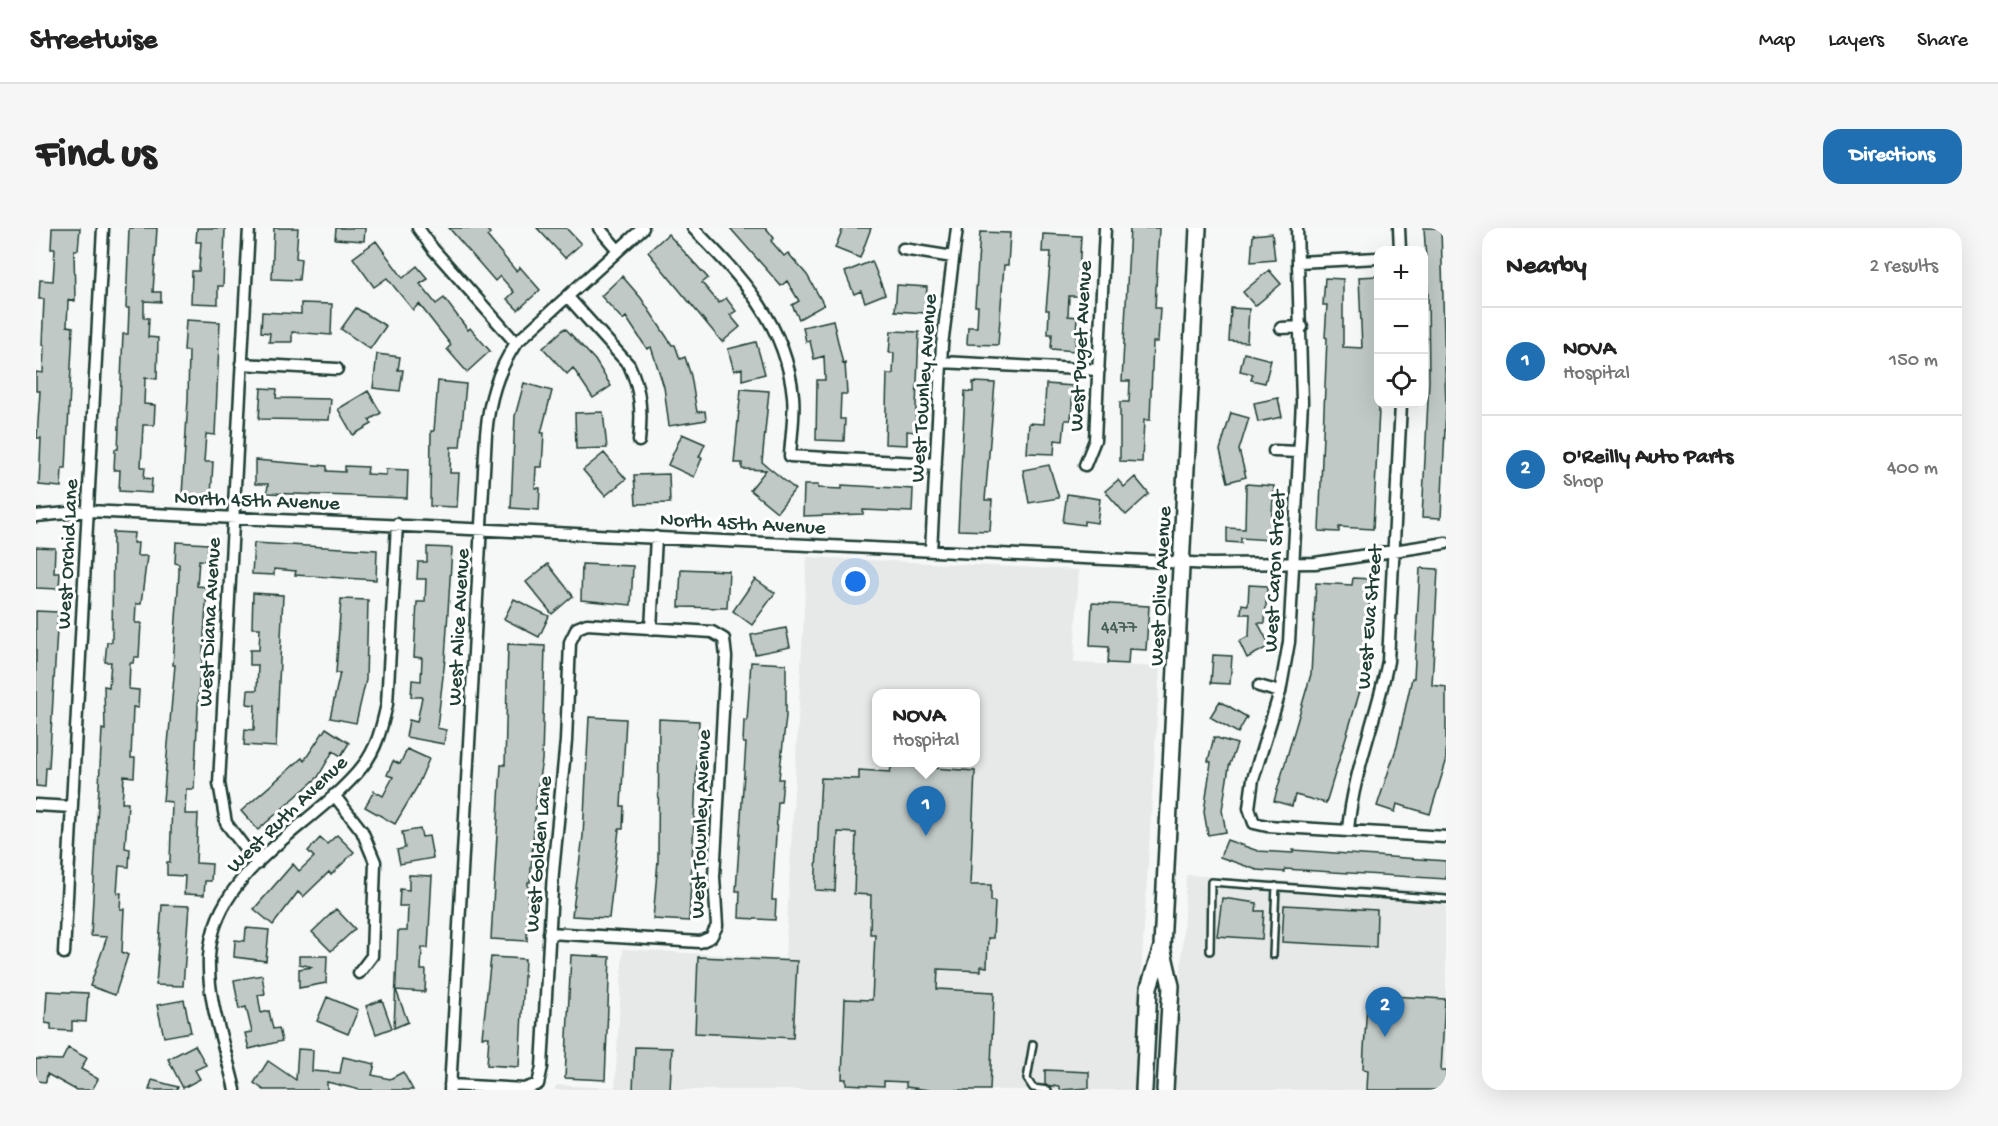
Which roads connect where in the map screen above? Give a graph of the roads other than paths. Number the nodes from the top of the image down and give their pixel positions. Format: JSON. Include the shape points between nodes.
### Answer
{"nodes":[{"id":1,"x":103,"y":228,"type":"edge"},
{"id":2,"x":249,"y":228,"type":"edge"},
{"id":3,"x":418,"y":228,"type":"edge"},
{"id":4,"x":599,"y":228,"type":"edge"},
{"id":5,"x":643,"y":228,"type":"edge"},
{"id":6,"x":693,"y":228,"type":"edge"},
{"id":7,"x":957,"y":228,"type":"edge"},
{"id":8,"x":1105,"y":228,"type":"edge"},
{"id":9,"x":1198,"y":228,"type":"edge"},
{"id":10,"x":1297,"y":228,"type":"edge"},
{"id":11,"x":1398,"y":228,"type":"edge"},
{"id":12,"x":1400,"y":246,"type":"edge"},
{"id":13,"x":903,"y":249,"type":"dead end"},
{"id":14,"x":618,"y":250,"type":"junction"},
{"id":15,"x":953,"y":257,"type":"junction"},
{"id":16,"x":1374,"y":258,"type":"edge"},
{"id":17,"x":1298,"y":262,"type":"junction"},
{"id":18,"x":567,"y":296,"type":"junction"},
{"id":19,"x":1302,"y":327,"type":"junction"},
{"id":20,"x":1281,"y":328,"type":"dead end"},
{"id":21,"x":516,"y":343,"type":"junction"},
{"id":22,"x":941,"y":362,"type":"junction"},
{"id":23,"x":241,"y":364,"type":"junction"},
{"id":24,"x":338,"y":369,"type":"dead end"},
{"id":25,"x":1099,"y":370,"type":"junction"},
{"id":26,"x":1401,"y":408,"type":"edge"},
{"id":27,"x":639,"y":441,"type":"dead end"},
{"id":28,"x":1274,"y":451,"type":"dead end"},
{"id":29,"x":1299,"y":452,"type":"junction"},
{"id":30,"x":936,"y":464,"type":"junction"},
{"id":31,"x":1085,"y":465,"type":"dead end"},
{"id":32,"x":88,"y":511,"type":"junction"},
{"id":33,"x":36,"y":516,"type":"edge"},
{"id":34,"x":234,"y":518,"type":"junction"},
{"id":35,"x":397,"y":524,"type":"junction"},
{"id":36,"x":481,"y":528,"type":"junction"},
{"id":37,"x":656,"y":537,"type":"junction"},
{"id":38,"x":1446,"y":543,"type":"edge"},
{"id":39,"x":931,"y":551,"type":"junction"},
{"id":40,"x":1395,"y":552,"type":"junction"},
{"id":41,"x":1181,"y":563,"type":"junction"},
{"id":42,"x":1292,"y":564,"type":"junction"},
{"id":43,"x":651,"y":629,"type":"junction"},
{"id":44,"x":1259,"y":686,"type":"dead end"},
{"id":45,"x":1280,"y":692,"type":"junction"},
{"id":46,"x":334,"y":795,"type":"junction"},
{"id":47,"x":36,"y":805,"type":"edge"},
{"id":48,"x":72,"y":807,"type":"junction"},
{"id":49,"x":1348,"y":830,"type":"junction"},
{"id":50,"x":1446,"y":837,"type":"edge"},
{"id":51,"x":257,"y":864,"type":"junction"},
{"id":52,"x":1276,"y":886,"type":"junction"},
{"id":53,"x":1446,"y":899,"type":"edge"},
{"id":54,"x":549,"y":933,"type":"junction"},
{"id":55,"x":1162,"y":947,"type":"junction"},
{"id":56,"x":1210,"y":951,"type":"dead end"},
{"id":57,"x":64,"y":953,"type":"dead end"},
{"id":58,"x":1273,"y":955,"type":"dead end"},
{"id":59,"x":359,"y":973,"type":"dead end"},
{"id":60,"x":1033,"y":1044,"type":"dead end"},
{"id":61,"x":450,"y":1088,"type":"edge"},
{"id":62,"x":235,"y":1090,"type":"edge"},
{"id":63,"x":1048,"y":1090,"type":"edge"},
{"id":64,"x":1144,"y":1090,"type":"edge"},
{"id":65,"x":1165,"y":1090,"type":"edge"}],
"edges":[{"from":1,"to":32,"type":"street","name":"West Orchid Lane"},
{"from":2,"to":23,"type":"street","name":"West Diana Avenue"},
{"from":3,"to":21,"type":"street"},
{"from":4,"to":14,"type":"street"},
{"from":5,"to":14,"type":"street","name":"West Alice Avenue"},
{"from":6,"to":30,"type":"street","via":[[741,276],[782,348],[793,397],[790,456]]},
{"from":7,"to":15,"type":"street","name":"West Townley Avenue"},
{"from":8,"to":25,"type":"street","name":"West Puget Avenue"},
{"from":9,"to":41,"type":"main road","name":"West Olive Avenue"},
{"from":10,"to":17,"type":"street","name":"West Caron Street"},
{"from":11,"to":12,"type":"street"},
{"from":13,"to":15,"type":"street"},
{"from":14,"to":18,"type":"street","name":"West Alice Avenue"},
{"from":15,"to":22,"type":"street","name":"West Townley Avenue"},
{"from":16,"to":17,"type":"street"},
{"from":17,"to":19,"type":"street","name":"West Caron Street"},
{"from":18,"to":21,"type":"street","name":"West Alice Avenue"},
{"from":18,"to":27,"type":"street","via":[[628,364],[635,378],[642,419]]},
{"from":19,"to":20,"type":"street"},
{"from":19,"to":29,"type":"street","name":"West Caron Street"},
{"from":21,"to":36,"type":"street","name":"West Alice Avenue","via":[[495,380],[488,413]]},
{"from":22,"to":25,"type":"street"},
{"from":22,"to":30,"type":"street","name":"West Townley Avenue"},
{"from":23,"to":24,"type":"street"},
{"from":23,"to":34,"type":"street","name":"West Diana Avenue"},
{"from":25,"to":31,"type":"street","name":"West Puget Avenue","via":[[1095,440]]},
{"from":26,"to":40,"type":"street","name":"West Eva Street"},
{"from":28,"to":29,"type":"street"},
{"from":29,"to":42,"type":"street","name":"West Caron Street"},
{"from":30,"to":39,"type":"street","name":"West Townley Avenue"},
{"from":32,"to":33,"type":"street","name":"North 45th Avenue"},
{"from":32,"to":34,"type":"street","name":"North 45th Avenue"},
{"from":32,"to":48,"type":"street","name":"West Orchid Lane"},
{"from":34,"to":35,"type":"street","name":"North 45th Avenue"},
{"from":34,"to":51,"type":"street","name":"West Diana Avenue","via":[[219,783],[226,823]]},
{"from":35,"to":36,"type":"street","name":"North 45th Avenue"},
{"from":35,"to":46,"type":"street","name":"West Ruth Avenue","via":[[387,704],[381,729],[362,767]]},
{"from":36,"to":37,"type":"street","name":"North 45th Avenue"},
{"from":36,"to":61,"type":"street","name":"West Alice Avenue"},
{"from":37,"to":39,"type":"street","name":"North 45th Avenue"},
{"from":37,"to":43,"type":"street"},
{"from":38,"to":40,"type":"street","name":"North 45th Avenue"},
{"from":39,"to":41,"type":"street","name":"North 45th Avenue"},
{"from":40,"to":42,"type":"street","name":"North 45th Avenue"},
{"from":40,"to":49,"type":"street","name":"West Eva Street","via":[[1388,661]]},
{"from":41,"to":42,"type":"street","name":"North 45th Avenue"},
{"from":41,"to":55,"type":"main road","name":"West Olive Avenue"},
{"from":42,"to":45,"type":"street","name":"West Caron Street","via":[[1289,642]]},
{"from":43,"to":54,"type":"street","name":"West Golden Lane","via":[[588,624],[577,628],[570,642],[565,753]]},
{"from":43,"to":54,"type":"street","name":"West Townley Avenue","via":[[712,632],[724,639],[714,876],[717,926],[711,937],[700,942]]},
{"from":44,"to":45,"type":"street"},
{"from":45,"to":49,"type":"street","name":"West Caron Street","via":[[1253,779],[1248,808],[1254,823]]},
{"from":46,"to":51,"type":"street","name":"West Ruth Avenue"},
{"from":46,"to":59,"type":"street","via":[[362,831],[375,862],[372,956]]},
{"from":47,"to":48,"type":"street"},
{"from":48,"to":57,"type":"street","name":"West Orchid Lane"},
{"from":49,"to":50,"type":"street"},
{"from":51,"to":62,"type":"street","name":"West Ruth Avenue","via":[[235,888],[219,915],[209,954],[210,994]]},
{"from":52,"to":53,"type":"lane"},
{"from":52,"to":56,"type":"lane","via":[[1211,882]]},
{"from":52,"to":58,"type":"lane"},
{"from":54,"to":61,"type":"street","name":"West Golden Lane","via":[[538,1084],[524,1089]]},
{"from":55,"to":64,"type":"main road","name":"West Olive Avenue","via":[[1149,987]]},
{"from":55,"to":65,"type":"main road","name":"West Olive Avenue","via":[[1171,986]]},
{"from":60,"to":63,"type":"lane","via":[[1027,1079],[1033,1088]]}]}
